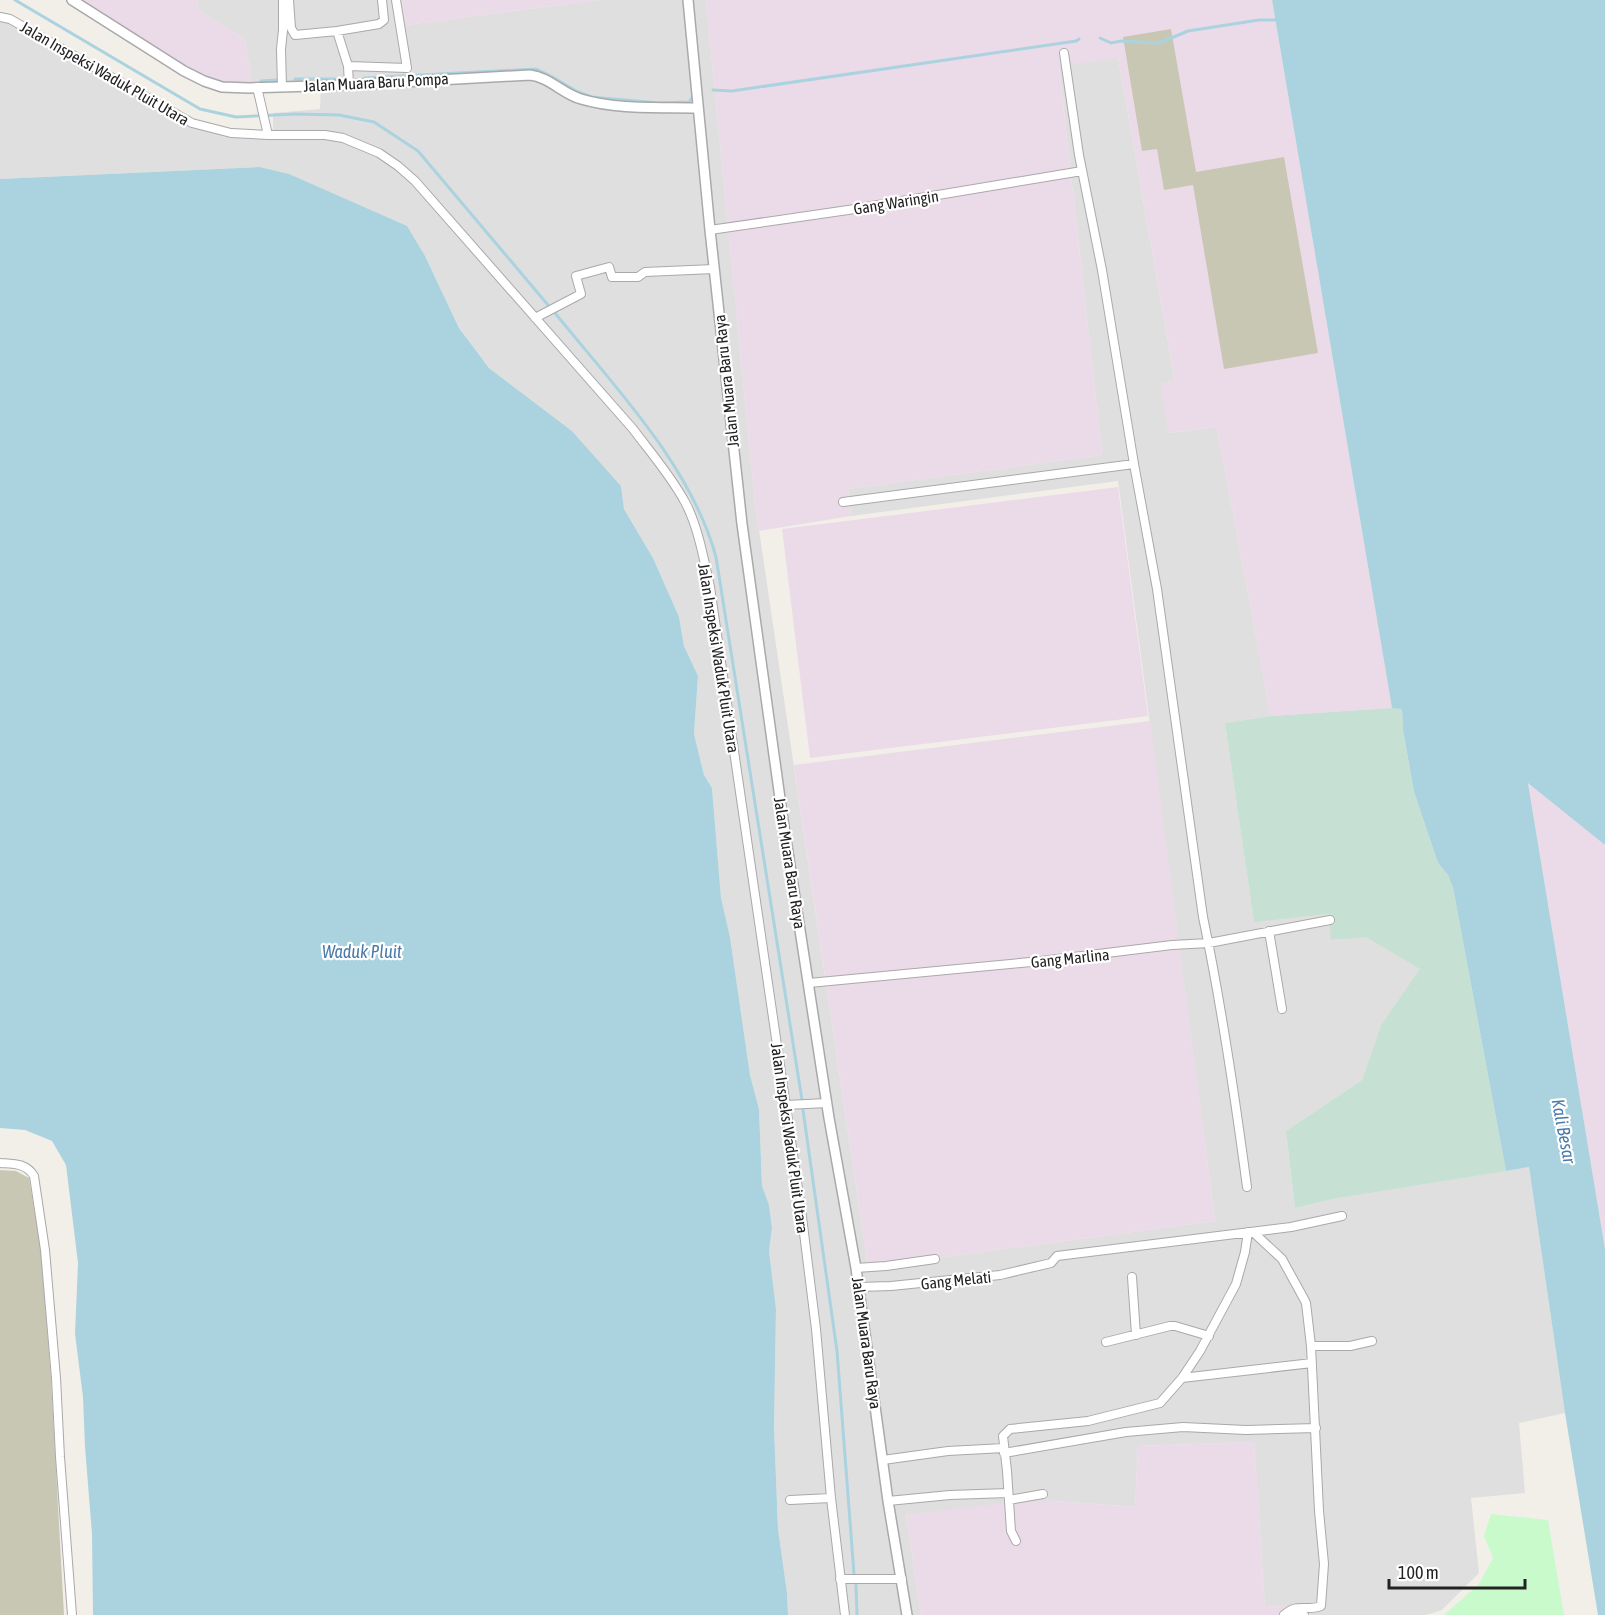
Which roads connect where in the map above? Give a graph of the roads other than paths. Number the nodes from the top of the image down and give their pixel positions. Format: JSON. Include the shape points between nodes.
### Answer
{"nodes":[{"id":1,"x":72,"y":0,"type":"edge"},
{"id":2,"x":283,"y":0,"type":"edge"},
{"id":3,"x":289,"y":0,"type":"edge"},
{"id":4,"x":382,"y":0,"type":"edge"},
{"id":5,"x":396,"y":0,"type":"edge"},
{"id":6,"x":688,"y":0,"type":"edge"},
{"id":7,"x":0,"y":17,"type":"edge"},
{"id":8,"x":337,"y":31,"type":"junction"},
{"id":9,"x":1064,"y":53,"type":"dead end"},
{"id":10,"x":348,"y":66,"type":"junction"},
{"id":11,"x":349,"y":82,"type":"junction"},
{"id":12,"x":257,"y":87,"type":"junction"},
{"id":13,"x":282,"y":87,"type":"junction"},
{"id":14,"x":698,"y":108,"type":"junction"},
{"id":15,"x":268,"y":135,"type":"junction"},
{"id":16,"x":1082,"y":171,"type":"junction"},
{"id":17,"x":710,"y":230,"type":"junction"},
{"id":18,"x":714,"y":268,"type":"junction"},
{"id":19,"x":536,"y":318,"type":"junction"},
{"id":20,"x":1134,"y":464,"type":"junction"},
{"id":21,"x":843,"y":502,"type":"dead end"},
{"id":22,"x":1330,"y":920,"type":"dead end"},
{"id":23,"x":1269,"y":931,"type":"junction"},
{"id":24,"x":1209,"y":943,"type":"junction"},
{"id":25,"x":809,"y":983,"type":"junction"},
{"id":26,"x":1282,"y":1009,"type":"dead end"},
{"id":27,"x":827,"y":1102,"type":"junction"},
{"id":28,"x":786,"y":1105,"type":"junction"},
{"id":29,"x":0,"y":1163,"type":"edge"},
{"id":30,"x":1247,"y":1187,"type":"dead end"},
{"id":31,"x":1342,"y":1216,"type":"dead end"},
{"id":32,"x":1250,"y":1232,"type":"junction"},
{"id":33,"x":935,"y":1259,"type":"dead end"},
{"id":34,"x":856,"y":1268,"type":"junction"},
{"id":35,"x":1132,"y":1277,"type":"dead end"},
{"id":36,"x":859,"y":1287,"type":"junction"},
{"id":37,"x":1136,"y":1335,"type":"junction"},
{"id":38,"x":1209,"y":1336,"type":"junction"},
{"id":39,"x":1372,"y":1341,"type":"dead end"},
{"id":40,"x":1106,"y":1342,"type":"dead end"},
{"id":41,"x":1311,"y":1346,"type":"junction"},
{"id":42,"x":1312,"y":1363,"type":"junction"},
{"id":43,"x":1182,"y":1378,"type":"junction"},
{"id":44,"x":1316,"y":1428,"type":"junction"},
{"id":45,"x":1004,"y":1450,"type":"junction"},
{"id":46,"x":883,"y":1460,"type":"junction"},
{"id":47,"x":1042,"y":1494,"type":"dead end"},
{"id":48,"x":1009,"y":1497,"type":"junction"},
{"id":49,"x":831,"y":1498,"type":"junction"},
{"id":50,"x":790,"y":1500,"type":"dead end"},
{"id":51,"x":888,"y":1501,"type":"junction"},
{"id":52,"x":1016,"y":1541,"type":"dead end"},
{"id":53,"x":840,"y":1579,"type":"junction"},
{"id":54,"x":902,"y":1579,"type":"junction"},
{"id":55,"x":72,"y":1615,"type":"edge"},
{"id":56,"x":845,"y":1615,"type":"edge"},
{"id":57,"x":907,"y":1615,"type":"edge"},
{"id":58,"x":1284,"y":1615,"type":"edge"},
{"id":59,"x":1304,"y":1615,"type":"edge"}],
"edges":[{"from":1,"to":12,"type":"street","name":"Jalan Muara Baru Pompa","via":[[204,81],[222,87]]},
{"from":2,"to":13,"type":"street"},
{"from":3,"to":8,"type":"street","via":[[295,35]]},
{"from":4,"to":8,"type":"street","via":[[382,23]]},
{"from":5,"to":10,"type":"street","via":[[407,68]]},
{"from":6,"to":14,"type":"street","name":"Jalan Muara Baru Raya"},
{"from":7,"to":15,"type":"street","name":"Jalan Inspeksi Waduk Pluit Utara","via":[[10,19],[192,123],[231,133]]},
{"from":8,"to":10,"type":"street"},
{"from":9,"to":16,"type":"street"},
{"from":10,"to":11,"type":"street"},
{"from":11,"to":13,"type":"street","name":"Jalan Muara Baru Pompa"},
{"from":11,"to":14,"type":"street","name":"Jalan Muara Baru Pompa","via":[[530,75],[590,102]]},
{"from":12,"to":13,"type":"street","name":"Jalan Muara Baru Pompa"},
{"from":12,"to":15,"type":"street"},
{"from":14,"to":17,"type":"street","name":"Jalan Muara Baru Raya"},
{"from":15,"to":19,"type":"street","name":"Jalan Inspeksi Waduk Pluit Utara","via":[[325,135],[379,153],[415,181]]},
{"from":16,"to":17,"type":"street","name":"Gang Waringin"},
{"from":16,"to":20,"type":"street"},
{"from":17,"to":18,"type":"street","name":"Jalan Muara Baru Raya"},
{"from":18,"to":19,"type":"street","via":[[612,278],[609,267],[593,271],[576,276],[581,294]]},
{"from":18,"to":25,"type":"street","name":"Jalan Muara Baru Raya","via":[[744,536]]},
{"from":19,"to":28,"type":"street","name":"Jalan Inspeksi Waduk Pluit Utara","via":[[666,472],[686,503],[700,544],[712,598]]},
{"from":20,"to":21,"type":"street"},
{"from":20,"to":24,"type":"street"},
{"from":22,"to":23,"type":"street","name":"Gang Marlina"},
{"from":23,"to":24,"type":"street","name":"Gang Marlina"},
{"from":23,"to":26,"type":"street"},
{"from":24,"to":25,"type":"street","name":"Gang Marlina"},
{"from":24,"to":30,"type":"street"},
{"from":25,"to":27,"type":"street","name":"Jalan Muara Baru Raya"},
{"from":27,"to":28,"type":"street"},
{"from":27,"to":34,"type":"street","name":"Jalan Muara Baru Raya"},
{"from":28,"to":49,"type":"street","name":"Jalan Inspeksi Waduk Pluit Utara","via":[[816,1329]]},
{"from":29,"to":55,"type":"street","via":[[22,1166],[34,1176],[47,1273]]},
{"from":31,"to":32,"type":"street","name":"Gang Melati"},
{"from":32,"to":36,"type":"street","name":"Gang Melati","via":[[1057,1256],[1051,1263],[1000,1275]]},
{"from":32,"to":38,"type":"street","via":[[1236,1284]]},
{"from":32,"to":41,"type":"street","via":[[1282,1259],[1304,1299]]},
{"from":33,"to":34,"type":"street"},
{"from":34,"to":36,"type":"street","name":"Jalan Muara Baru Raya"},
{"from":35,"to":37,"type":"street"},
{"from":36,"to":46,"type":"street","name":"Jalan Muara Baru Raya"},
{"from":37,"to":38,"type":"street","via":[[1175,1326]]},
{"from":37,"to":40,"type":"street"},
{"from":38,"to":43,"type":"street"},
{"from":39,"to":41,"type":"street","via":[[1350,1346]]},
{"from":41,"to":42,"type":"street"},
{"from":42,"to":43,"type":"street"},
{"from":42,"to":44,"type":"street"},
{"from":43,"to":45,"type":"street","via":[[1160,1403],[1088,1421],[1010,1429],[1003,1436]]},
{"from":44,"to":45,"type":"street","via":[[1183,1427]]},
{"from":44,"to":58,"type":"street","via":[[1324,1564],[1321,1606],[1295,1607]]},
{"from":45,"to":46,"type":"street","via":[[948,1451]]},
{"from":45,"to":48,"type":"street"},
{"from":46,"to":51,"type":"street","name":"Jalan Muara Baru Raya"},
{"from":47,"to":48,"type":"street"},
{"from":48,"to":51,"type":"street","via":[[951,1495]]},
{"from":48,"to":52,"type":"street","via":[[1011,1532]]},
{"from":49,"to":50,"type":"street"},
{"from":49,"to":53,"type":"street","name":"Jalan Inspeksi Waduk Pluit Utara"},
{"from":51,"to":54,"type":"street","name":"Jalan Muara Baru Raya"},
{"from":53,"to":54,"type":"street"},
{"from":53,"to":56,"type":"street","name":"Jalan Inspeksi Waduk Pluit Utara"},
{"from":54,"to":57,"type":"street","name":"Jalan Muara Baru Raya"},
{"from":58,"to":59,"type":"street"}]}
